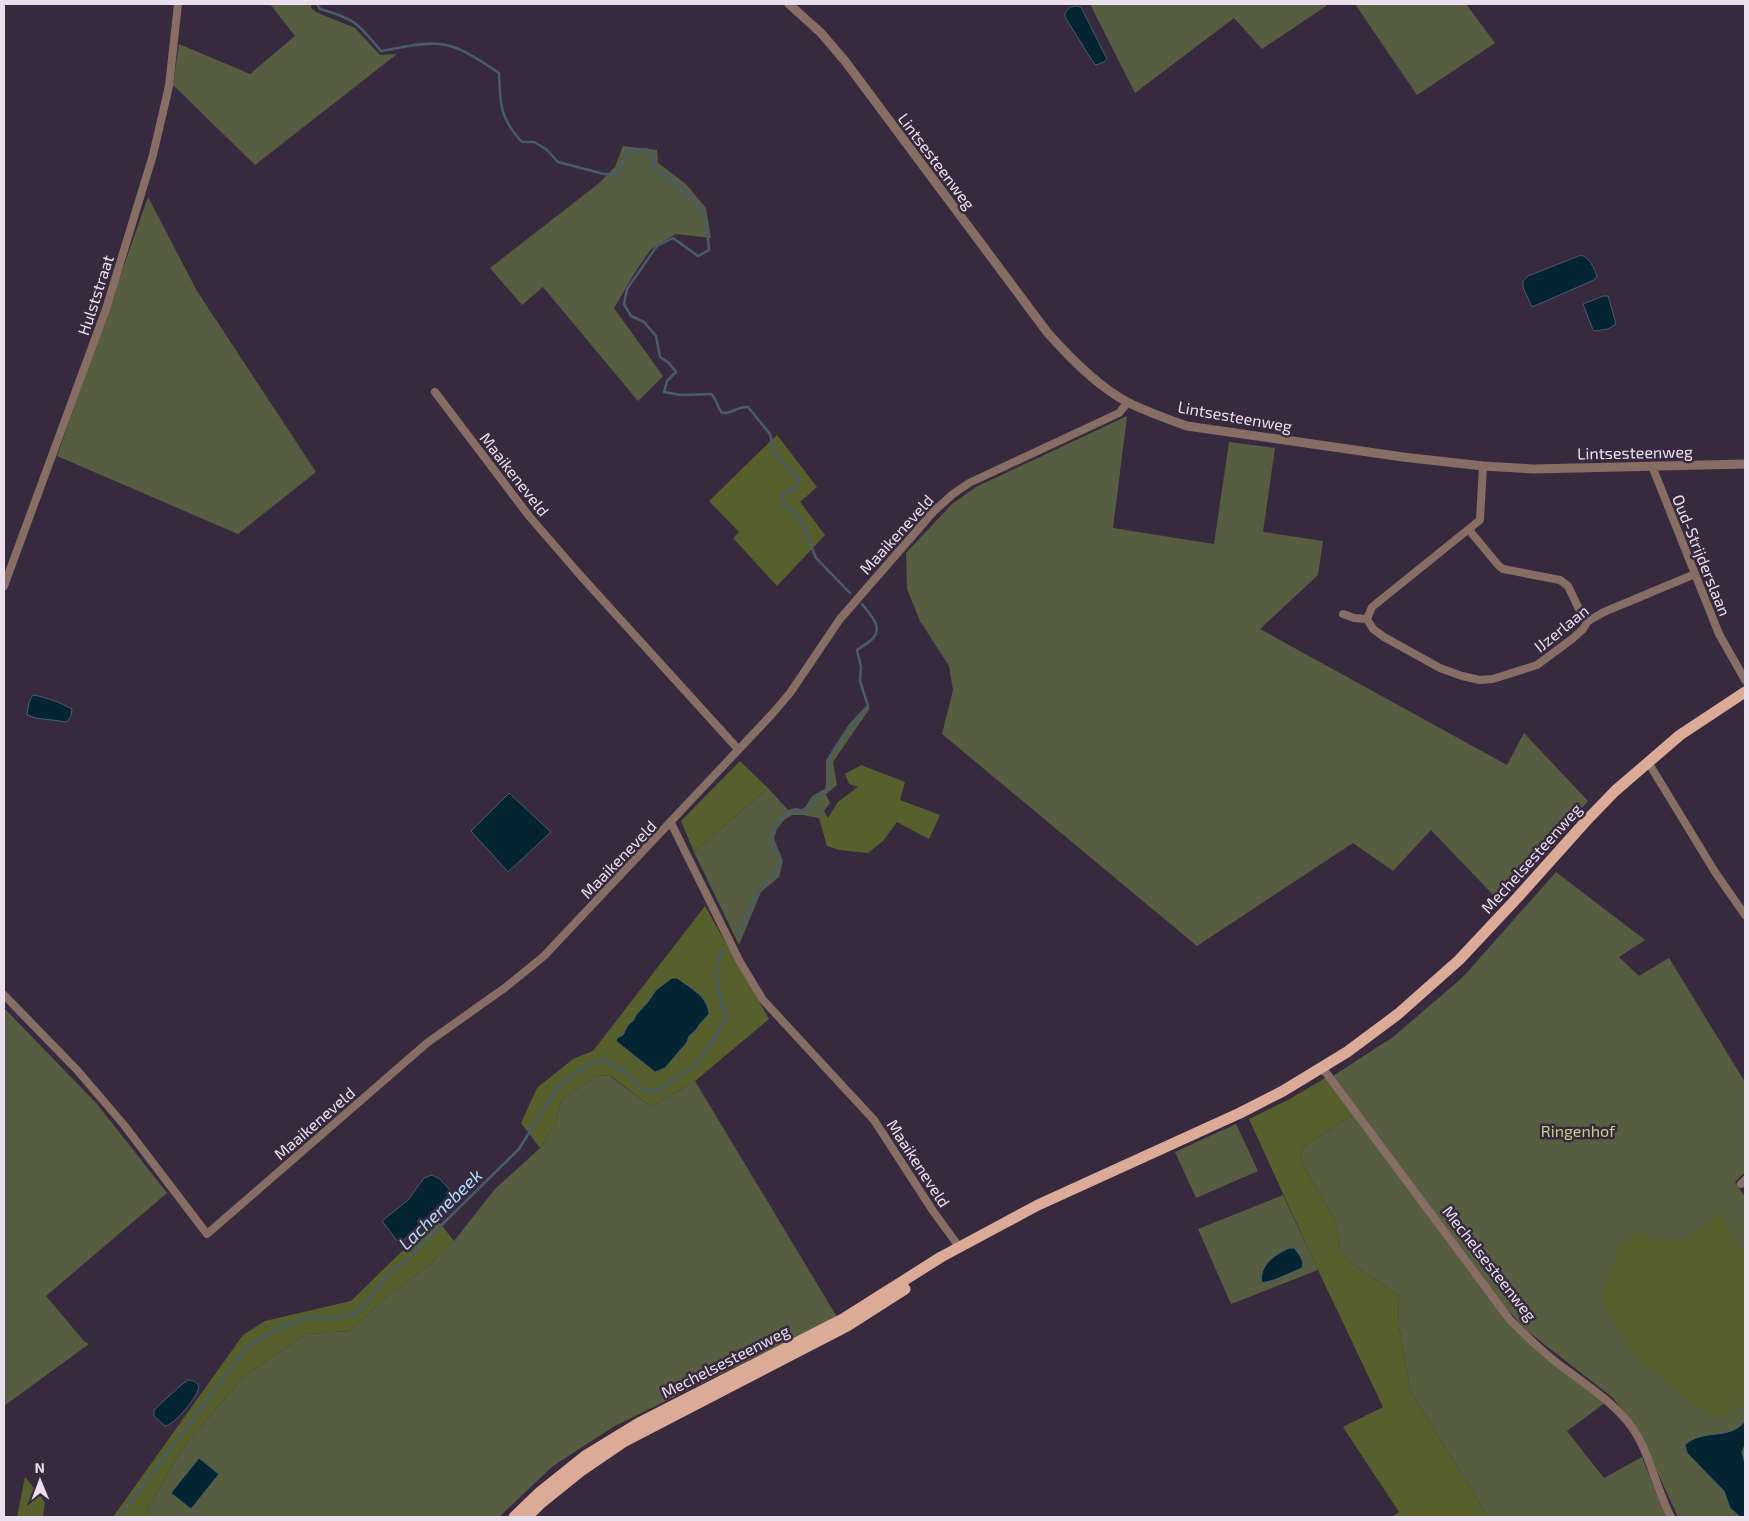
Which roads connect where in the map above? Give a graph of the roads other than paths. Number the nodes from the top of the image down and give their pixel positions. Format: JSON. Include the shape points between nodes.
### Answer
{"nodes":[{"id":1,"x":178,"y":4,"type":"edge"},
{"id":2,"x":789,"y":4,"type":"edge"},
{"id":3,"x":435,"y":392,"type":"dead end"},
{"id":4,"x":1128,"y":402,"type":"junction"},
{"id":5,"x":1745,"y":464,"type":"edge"},
{"id":6,"x":1483,"y":466,"type":"junction"},
{"id":7,"x":1652,"y":466,"type":"junction"},
{"id":8,"x":1469,"y":530,"type":"junction"},
{"id":9,"x":1695,"y":574,"type":"junction"},
{"id":10,"x":4,"y":586,"type":"edge"},
{"id":11,"x":1343,"y":614,"type":"dead end"},
{"id":12,"x":1367,"y":620,"type":"junction"},
{"id":13,"x":1588,"y":621,"type":"junction"},
{"id":14,"x":1745,"y":680,"type":"edge"},
{"id":15,"x":1745,"y":692,"type":"edge"},
{"id":16,"x":738,"y":749,"type":"junction"},
{"id":17,"x":1648,"y":762,"type":"junction"},
{"id":18,"x":671,"y":824,"type":"junction"},
{"id":19,"x":1745,"y":915,"type":"edge"},
{"id":20,"x":4,"y":995,"type":"edge"},
{"id":21,"x":1320,"y":1068,"type":"junction"},
{"id":22,"x":960,"y":1248,"type":"junction"},
{"id":23,"x":514,"y":1517,"type":"edge"},
{"id":24,"x":527,"y":1517,"type":"edge"},
{"id":25,"x":1671,"y":1517,"type":"edge"}],
"edges":[{"from":1,"to":10,"type":"street","name":"Hulststraat","via":[[169,86],[153,155],[106,309]]},
{"from":2,"to":4,"type":"street","name":"Lintsesteenweg","via":[[821,33],[845,61],[1047,332],[1095,379]]},
{"from":3,"to":16,"type":"street","name":"Maaikeneveld","via":[[529,516]]},
{"from":4,"to":6,"type":"street","name":"Lintsesteenweg","via":[[1187,426]]},
{"from":4,"to":16,"type":"street","name":"Maaikeneveld","via":[[1119,413],[953,494],[840,618],[790,693]]},
{"from":5,"to":7,"type":"street","name":"Lintsesteenweg"},
{"from":6,"to":7,"type":"street","name":"Lintsesteenweg","via":[[1534,469]]},
{"from":6,"to":8,"type":"street","via":[[1480,520]]},
{"from":7,"to":9,"type":"street","name":"Oud-Strijderslaan"},
{"from":8,"to":12,"type":"street","via":[[1372,607]]},
{"from":8,"to":13,"type":"street","via":[[1503,569],[1560,580],[1568,586]]},
{"from":9,"to":13,"type":"street","name":"IJzerlaan","via":[[1618,605]]},
{"from":9,"to":14,"type":"street","name":"Oud-Strijderslaan","via":[[1720,634]]},
{"from":11,"to":12,"type":"street"},
{"from":12,"to":13,"type":"street","name":"IJzerlaan","via":[[1373,630],[1440,668],[1480,680],[1506,676],[1537,665],[1572,639]]},
{"from":15,"to":17,"type":"main road","name":"Mechelsesteenweg","via":[[1680,735]]},
{"from":16,"to":18,"type":"street","name":"Maaikeneveld"},
{"from":17,"to":19,"type":"street"},
{"from":17,"to":21,"type":"main road","name":"Mechelsesteenweg","via":[[1586,821],[1439,980],[1347,1052]]},
{"from":18,"to":20,"type":"street","name":"Maaikeneveld","via":[[544,956],[427,1043],[207,1234],[124,1124]]},
{"from":18,"to":22,"type":"street","name":"Maaikeneveld","via":[[740,962],[763,1000],[874,1120]]},
{"from":21,"to":22,"type":"main road","name":"Mechelsesteenweg","via":[[1240,1113],[1038,1205]]},
{"from":21,"to":25,"type":"street","name":"Mechelsesteenweg","via":[[1510,1320],[1542,1351],[1608,1401],[1631,1426]]},
{"from":22,"to":23,"type":"main road","name":"Mechelsesteenweg","via":[[843,1319],[639,1423],[563,1473]]},
{"from":22,"to":24,"type":"main road","name":"Mechelsesteenweg","via":[[854,1322],[625,1441],[574,1476]]}]}
